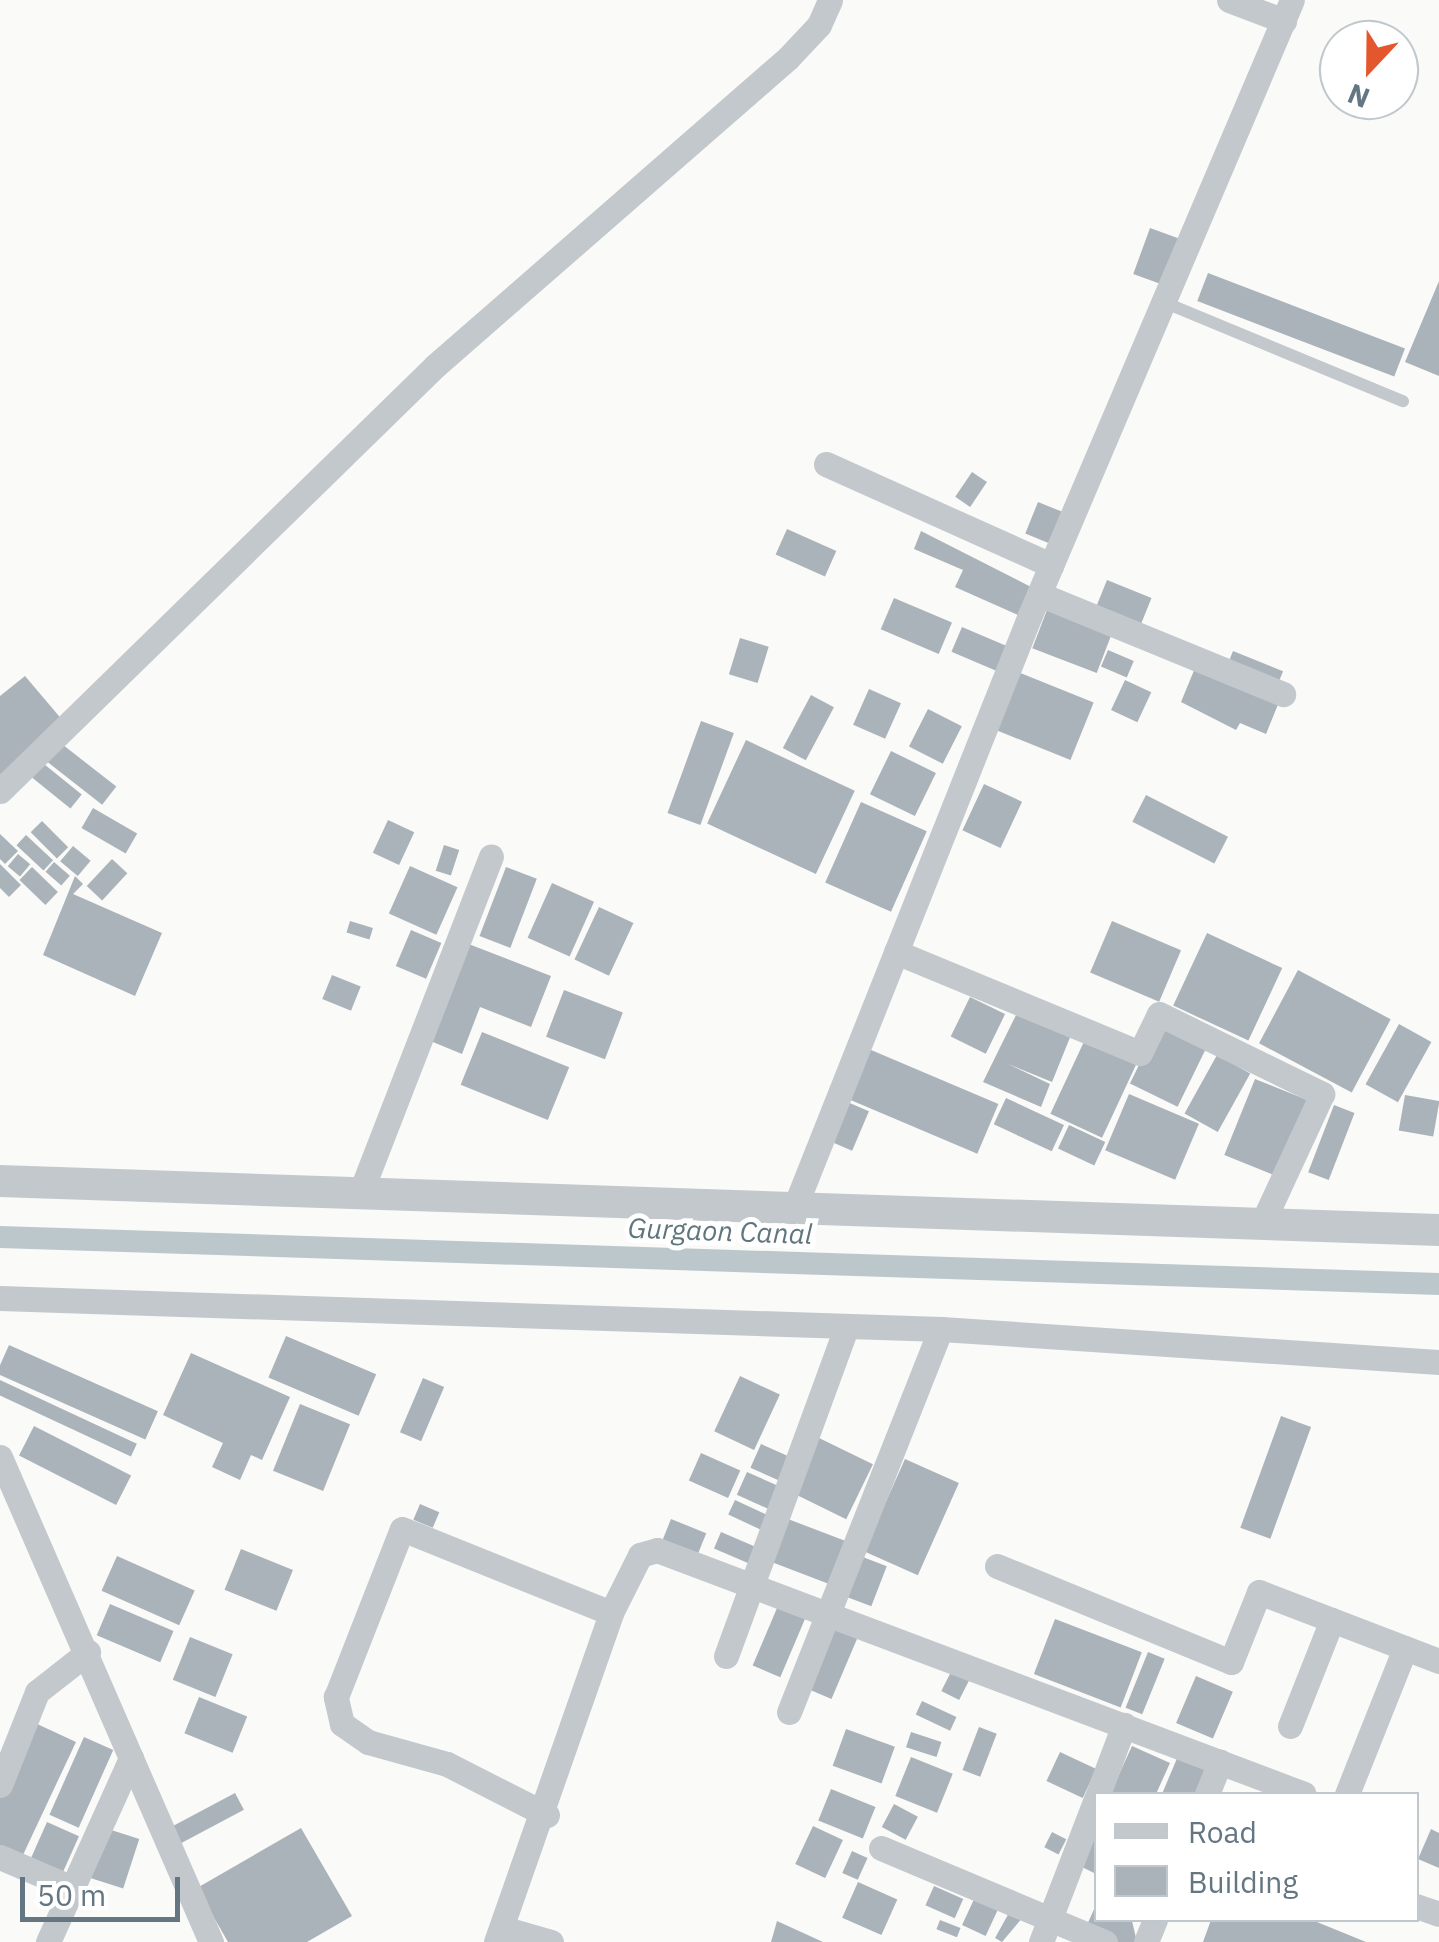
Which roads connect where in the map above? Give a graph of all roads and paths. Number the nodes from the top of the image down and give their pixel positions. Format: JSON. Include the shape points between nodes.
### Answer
{"nodes":[{"id":1,"x":830,"y":0,"type":"edge"},
{"id":2,"x":1229,"y":0,"type":"edge"},
{"id":3,"x":1288,"y":11,"type":"edge"},
{"id":4,"x":1161,"y":301,"type":"junction"},
{"id":5,"x":1402,"y":401,"type":"dead end"},
{"id":6,"x":826,"y":464,"type":"dead end"},
{"id":7,"x":1051,"y":565,"type":"junction"},
{"id":8,"x":1039,"y":594,"type":"junction"},
{"id":9,"x":1282,"y":694,"type":"dead end"},
{"id":10,"x":0,"y":791,"type":"edge"},
{"id":11,"x":492,"y":857,"type":"dead end"},
{"id":12,"x":896,"y":952,"type":"junction"},
{"id":13,"x":0,"y":1181,"type":"edge"},
{"id":14,"x":360,"y":1194,"type":"junction"},
{"id":15,"x":794,"y":1209,"type":"junction"},
{"id":16,"x":1262,"y":1224,"type":"junction"},
{"id":17,"x":1439,"y":1230,"type":"edge"},
{"id":18,"x":0,"y":1298,"type":"edge"},
{"id":19,"x":847,"y":1326,"type":"junction"},
{"id":20,"x":942,"y":1328,"type":"junction"},
{"id":21,"x":1439,"y":1362,"type":"edge"},
{"id":22,"x":0,"y":1457,"type":"edge"},
{"id":23,"x":997,"y":1566,"type":"dead end"},
{"id":24,"x":755,"y":1586,"type":"junction"},
{"id":25,"x":611,"y":1614,"type":"junction"},
{"id":26,"x":826,"y":1614,"type":"junction"},
{"id":27,"x":1332,"y":1620,"type":"junction"},
{"id":28,"x":1405,"y":1648,"type":"junction"},
{"id":29,"x":88,"y":1652,"type":"junction"},
{"id":30,"x":726,"y":1656,"type":"dead end"},
{"id":31,"x":1439,"y":1661,"type":"edge"},
{"id":32,"x":789,"y":1712,"type":"dead end"},
{"id":33,"x":1124,"y":1725,"type":"junction"},
{"id":34,"x":1290,"y":1726,"type":"dead end"},
{"id":35,"x":131,"y":1758,"type":"junction"},
{"id":36,"x":1220,"y":1762,"type":"junction"},
{"id":37,"x":0,"y":1785,"type":"edge"},
{"id":38,"x":1099,"y":1792,"type":"edge"},
{"id":39,"x":1208,"y":1792,"type":"edge"},
{"id":40,"x":1299,"y":1792,"type":"edge"},
{"id":41,"x":1347,"y":1792,"type":"edge"},
{"id":42,"x":1094,"y":1804,"type":"edge"},
{"id":43,"x":547,"y":1815,"type":"junction"},
{"id":44,"x":882,"y":1848,"type":"dead end"},
{"id":45,"x":0,"y":1858,"type":"edge"},
{"id":46,"x":70,"y":1888,"type":"junction"},
{"id":47,"x":1046,"y":1932,"type":"edge"},
{"id":48,"x":499,"y":1935,"type":"edge"},
{"id":49,"x":48,"y":1942,"type":"edge"},
{"id":50,"x":211,"y":1942,"type":"edge"},
{"id":51,"x":552,"y":1942,"type":"edge"},
{"id":52,"x":1105,"y":1942,"type":"edge"}],
"edges":[{"from":1,"to":10,"type":"street","via":[[788,58],[434,366]]},
{"from":2,"to":3,"type":"street"},
{"from":3,"to":4,"type":"street"},
{"from":4,"to":5,"type":"lane"},
{"from":4,"to":7,"type":"street"},
{"from":6,"to":7,"type":"street"},
{"from":7,"to":8,"type":"street"},
{"from":8,"to":9,"type":"street"},
{"from":8,"to":12,"type":"street"},
{"from":11,"to":14,"type":"street"},
{"from":12,"to":15,"type":"street"},
{"from":12,"to":16,"type":"street","via":[[1140,1053],[1158,1014],[1322,1094]]},
{"from":13,"to":14,"type":"street"},
{"from":14,"to":15,"type":"street"},
{"from":15,"to":16,"type":"street"},
{"from":16,"to":17,"type":"street"},
{"from":18,"to":19,"type":"street"},
{"from":19,"to":20,"type":"street"},
{"from":19,"to":24,"type":"street"},
{"from":20,"to":21,"type":"street"},
{"from":20,"to":26,"type":"street"},
{"from":22,"to":29,"type":"street"},
{"from":23,"to":27,"type":"street","via":[[1231,1662],[1259,1592]]},
{"from":24,"to":25,"type":"street","via":[[657,1550],[640,1555]]},
{"from":24,"to":26,"type":"street"},
{"from":24,"to":30,"type":"street"},
{"from":25,"to":43,"type":"street"},
{"from":25,"to":43,"type":"street","via":[[402,1530],[336,1698],[342,1724],[368,1742],[446,1764]]},
{"from":26,"to":32,"type":"street"},
{"from":26,"to":33,"type":"street"},
{"from":27,"to":28,"type":"street"},
{"from":27,"to":34,"type":"street"},
{"from":28,"to":31,"type":"street"},
{"from":28,"to":41,"type":"street"},
{"from":29,"to":35,"type":"street"},
{"from":29,"to":37,"type":"street","via":[[37,1692]]},
{"from":33,"to":36,"type":"street"},
{"from":33,"to":38,"type":"street"},
{"from":35,"to":46,"type":"street"},
{"from":35,"to":50,"type":"street","via":[[147,1810]]},
{"from":36,"to":39,"type":"street"},
{"from":36,"to":40,"type":"street"},
{"from":42,"to":47,"type":"street"},
{"from":43,"to":48,"type":"street"},
{"from":44,"to":47,"type":"street"},
{"from":45,"to":46,"type":"street"},
{"from":46,"to":49,"type":"street"},
{"from":47,"to":52,"type":"street"},
{"from":48,"to":51,"type":"street"}]}
